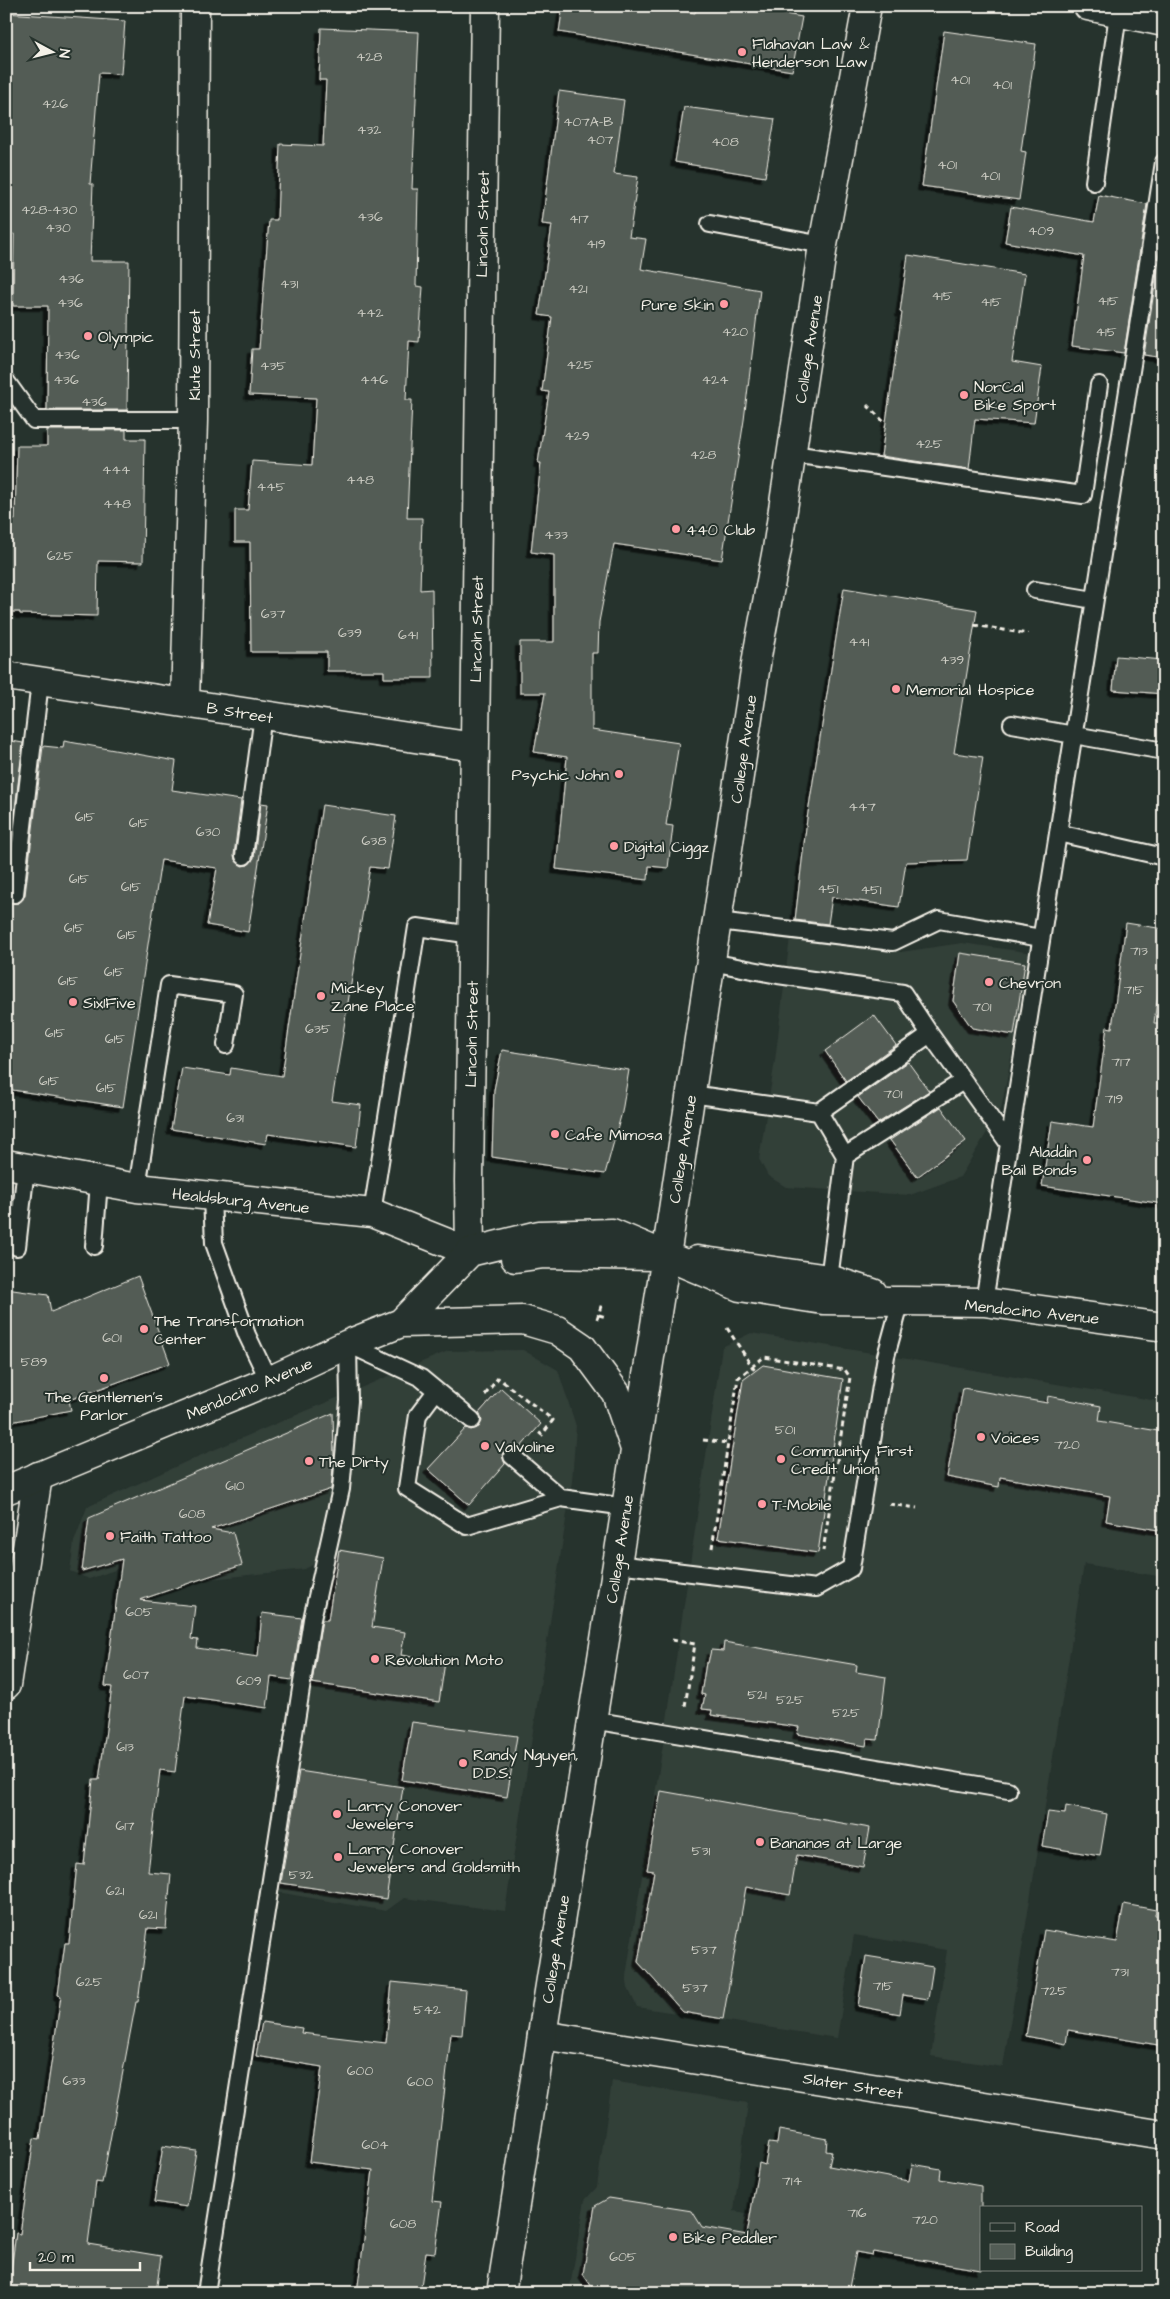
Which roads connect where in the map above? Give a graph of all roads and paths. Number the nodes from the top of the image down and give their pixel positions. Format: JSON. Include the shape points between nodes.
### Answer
{"nodes":[{"id":1,"x":195,"y":6,"type":"edge"},
{"id":2,"x":485,"y":6,"type":"edge"},
{"id":3,"x":867,"y":6,"type":"edge"},
{"id":4,"x":1088,"y":6,"type":"edge"},
{"id":5,"x":1092,"y":7,"type":"edge"},
{"id":6,"x":1118,"y":14,"type":"junction"},
{"id":7,"x":1164,"y":22,"type":"edge"},
{"id":8,"x":1164,"y":162,"type":"edge"},
{"id":9,"x":1094,"y":182,"type":"dead end"},
{"id":10,"x":710,"y":224,"type":"dead end"},
{"id":11,"x":823,"y":245,"type":"junction"},
{"id":12,"x":6,"y":381,"type":"edge"},
{"id":13,"x":1100,"y":385,"type":"dead end"},
{"id":14,"x":867,"y":405,"type":"dead end"},
{"id":15,"x":193,"y":420,"type":"junction"},
{"id":16,"x":886,"y":423,"type":"dead end"},
{"id":17,"x":792,"y":454,"type":"junction"},
{"id":18,"x":1035,"y":590,"type":"dead end"},
{"id":19,"x":1094,"y":600,"type":"junction"},
{"id":20,"x":974,"y":625,"type":"dead end"},
{"id":21,"x":1028,"y":634,"type":"dead end"},
{"id":22,"x":6,"y":676,"type":"edge"},
{"id":23,"x":40,"y":682,"type":"junction"},
{"id":24,"x":185,"y":703,"type":"junction"},
{"id":25,"x":263,"y":715,"type":"junction"},
{"id":26,"x":1012,"y":724,"type":"dead end"},
{"id":27,"x":1073,"y":734,"type":"junction"},
{"id":28,"x":474,"y":747,"type":"junction"},
{"id":29,"x":1164,"y":751,"type":"edge"},
{"id":30,"x":1058,"y":833,"type":"junction"},
{"id":31,"x":244,"y":856,"type":"dead end"},
{"id":32,"x":1164,"y":857,"type":"edge"},
{"id":33,"x":6,"y":893,"type":"edge"},
{"id":34,"x":718,"y":921,"type":"junction"},
{"id":35,"x":472,"y":935,"type":"junction"},
{"id":36,"x":1042,"y":938,"type":"junction"},
{"id":37,"x":711,"y":962,"type":"junction"},
{"id":38,"x":930,"y":1034,"type":"junction"},
{"id":39,"x":226,"y":1045,"type":"dead end"},
{"id":40,"x":963,"y":1081,"type":"junction"},
{"id":41,"x":691,"y":1094,"type":"junction"},
{"id":42,"x":819,"y":1112,"type":"junction"},
{"id":43,"x":1009,"y":1144,"type":"junction"},
{"id":44,"x":845,"y":1156,"type":"junction"},
{"id":45,"x":16,"y":1166,"type":"edge"},
{"id":46,"x":99,"y":1182,"type":"junction"},
{"id":47,"x":137,"y":1188,"type":"junction"},
{"id":48,"x":212,"y":1198,"type":"junction"},
{"id":49,"x":372,"y":1213,"type":"junction"},
{"id":50,"x":94,"y":1246,"type":"dead end"},
{"id":51,"x":17,"y":1247,"type":"dead end"},
{"id":52,"x":470,"y":1252,"type":"junction"},
{"id":53,"x":666,"y":1256,"type":"junction"},
{"id":54,"x":828,"y":1279,"type":"junction"},
{"id":55,"x":900,"y":1301,"type":"junction"},
{"id":56,"x":984,"y":1302,"type":"junction"},
{"id":57,"x":599,"y":1315,"type":"dead end"},
{"id":58,"x":606,"y":1317,"type":"dead end"},
{"id":59,"x":401,"y":1323,"type":"junction"},
{"id":60,"x":1164,"y":1327,"type":"edge"},
{"id":61,"x":727,"y":1328,"type":"dead end"},
{"id":62,"x":348,"y":1344,"type":"junction"},
{"id":63,"x":751,"y":1365,"type":"junction"},
{"id":64,"x":755,"y":1371,"type":"dead end"},
{"id":65,"x":269,"y":1381,"type":"junction"},
{"id":66,"x":436,"y":1391,"type":"junction"},
{"id":67,"x":482,"y":1398,"type":"dead end"},
{"id":68,"x":472,"y":1420,"type":"dead end"},
{"id":69,"x":536,"y":1430,"type":"dead end"},
{"id":70,"x":702,"y":1440,"type":"dead end"},
{"id":71,"x":728,"y":1443,"type":"junction"},
{"id":72,"x":635,"y":1450,"type":"junction"},
{"id":73,"x":512,"y":1456,"type":"dead end"},
{"id":74,"x":38,"y":1476,"type":"junction"},
{"id":75,"x":6,"y":1490,"type":"edge"},
{"id":76,"x":561,"y":1498,"type":"junction"},
{"id":77,"x":884,"y":1503,"type":"dead end"},
{"id":78,"x":626,"y":1507,"type":"junction"},
{"id":79,"x":917,"y":1508,"type":"dead end"},
{"id":80,"x":822,"y":1554,"type":"dead end"},
{"id":81,"x":617,"y":1564,"type":"junction"},
{"id":82,"x":708,"y":1575,"type":"junction"},
{"id":83,"x":672,"y":1640,"type":"dead end"},
{"id":84,"x":7,"y":1678,"type":"edge"},
{"id":85,"x":685,"y":1706,"type":"dead end"},
{"id":86,"x":592,"y":1720,"type":"junction"},
{"id":87,"x":1008,"y":1790,"type":"dead end"},
{"id":88,"x":542,"y":2035,"type":"junction"},
{"id":89,"x":1164,"y":2135,"type":"edge"},
{"id":90,"x":206,"y":2293,"type":"edge"},
{"id":91,"x":501,"y":2293,"type":"edge"}],
"edges":[{"from":1,"to":15,"type":"main road","name":"Klute Street"},
{"from":2,"to":28,"type":"main road","name":"Lincoln Street"},
{"from":3,"to":11,"type":"main road","name":"College Avenue"},
{"from":4,"to":5,"type":"main road"},
{"from":5,"to":6,"type":"main road"},
{"from":6,"to":7,"type":"main road"},
{"from":6,"to":9,"type":"lane"},
{"from":8,"to":19,"type":"lane"},
{"from":10,"to":11,"type":"lane"},
{"from":11,"to":17,"type":"main road","name":"College Avenue"},
{"from":12,"to":15,"type":"lane","via":[[34,420]]},
{"from":13,"to":17,"type":"lane","via":[[1083,496]]},
{"from":14,"to":16,"type":"path"},
{"from":15,"to":24,"type":"main road","name":"Klute Street"},
{"from":17,"to":34,"type":"main road","name":"College Avenue","via":[[756,660]]},
{"from":18,"to":19,"type":"lane"},
{"from":19,"to":27,"type":"lane"},
{"from":20,"to":21,"type":"path"},
{"from":22,"to":23,"type":"main road","name":"B Street"},
{"from":23,"to":24,"type":"main road","name":"B Street"},
{"from":23,"to":33,"type":"lane","via":[[16,894]]},
{"from":24,"to":25,"type":"main road","name":"B Street"},
{"from":25,"to":28,"type":"main road","name":"B Street"},
{"from":25,"to":31,"type":"lane"},
{"from":26,"to":27,"type":"lane"},
{"from":27,"to":29,"type":"lane"},
{"from":27,"to":30,"type":"lane"},
{"from":28,"to":35,"type":"main road","name":"Lincoln Street"},
{"from":30,"to":32,"type":"lane"},
{"from":30,"to":36,"type":"lane"},
{"from":34,"to":36,"type":"lane","via":[[893,942],[939,920]]},
{"from":34,"to":37,"type":"main road","name":"College Avenue"},
{"from":35,"to":49,"type":"lane","via":[[416,927]]},
{"from":35,"to":52,"type":"main road","name":"Lincoln Street"},
{"from":36,"to":43,"type":"lane"},
{"from":37,"to":38,"type":"lane","via":[[903,993]]},
{"from":37,"to":41,"type":"main road","name":"College Avenue"},
{"from":38,"to":40,"type":"lane"},
{"from":38,"to":42,"type":"lane"},
{"from":39,"to":47,"type":"lane","via":[[234,994],[169,984]]},
{"from":40,"to":43,"type":"lane"},
{"from":40,"to":44,"type":"lane"},
{"from":41,"to":42,"type":"lane"},
{"from":41,"to":53,"type":"main road","name":"College Avenue"},
{"from":42,"to":44,"type":"lane"},
{"from":43,"to":56,"type":"lane"},
{"from":44,"to":54,"type":"lane"},
{"from":45,"to":46,"type":"main road","name":"Healdsburg Avenue"},
{"from":45,"to":51,"type":"lane"},
{"from":46,"to":47,"type":"main road","name":"Healdsburg Avenue"},
{"from":46,"to":50,"type":"lane"},
{"from":47,"to":48,"type":"main road","name":"Healdsburg Avenue"},
{"from":48,"to":49,"type":"main road","name":"Healdsburg Avenue"},
{"from":48,"to":65,"type":"lane","via":[[214,1242],[246,1336]]},
{"from":49,"to":52,"type":"main road","name":"Healdsburg Avenue"},
{"from":52,"to":53,"type":"main road","name":"Mendocino Avenue","via":[[539,1235],[612,1233]]},
{"from":52,"to":59,"type":"main road","name":"Mendocino Avenue"},
{"from":53,"to":54,"type":"main road","name":"Mendocino Avenue"},
{"from":53,"to":55,"type":"main road","name":"Mendocino Avenue","via":[[740,1287],[823,1300]]},
{"from":53,"to":72,"type":"main road","name":"College Avenue"},
{"from":54,"to":55,"type":"main road","name":"Mendocino Avenue"},
{"from":55,"to":56,"type":"main road","name":"Mendocino Avenue"},
{"from":55,"to":82,"type":"lane","via":[[886,1356],[851,1568],[816,1588]]},
{"from":56,"to":60,"type":"main road","name":"Mendocino Avenue"},
{"from":57,"to":58,"type":"path"},
{"from":59,"to":62,"type":"main road","name":"Mendocino Avenue"},
{"from":59,"to":72,"type":"main road","via":[[523,1320],[557,1330],[582,1347],[616,1393]]},
{"from":61,"to":63,"type":"path"},
{"from":62,"to":65,"type":"main road","name":"Mendocino Avenue"},
{"from":62,"to":66,"type":"lane","via":[[421,1378]]},
{"from":62,"to":90,"type":"lane","via":[[349,1402],[341,1489],[312,1619]]},
{"from":63,"to":64,"type":"path"},
{"from":63,"to":71,"type":"path","via":[[738,1378]]},
{"from":63,"to":80,"type":"path","via":[[764,1357],[845,1370],[850,1377]]},
{"from":65,"to":74,"type":"main road","name":"Mendocino Avenue"},
{"from":66,"to":68,"type":"lane"},
{"from":66,"to":76,"type":"lane","via":[[418,1415],[407,1488],[467,1526]]},
{"from":67,"to":69,"type":"path","via":[[498,1378],[553,1420],[542,1436]]},
{"from":70,"to":71,"type":"path"},
{"from":71,"to":82,"type":"path"},
{"from":72,"to":78,"type":"main road","name":"College Avenue"},
{"from":73,"to":76,"type":"lane"},
{"from":74,"to":75,"type":"main road","name":"Mendocino Avenue"},
{"from":74,"to":84,"type":"main road"},
{"from":76,"to":78,"type":"lane"},
{"from":77,"to":79,"type":"path"},
{"from":78,"to":81,"type":"main road","name":"College Avenue"},
{"from":81,"to":82,"type":"lane"},
{"from":81,"to":86,"type":"main road","name":"College Avenue"},
{"from":83,"to":85,"type":"path","via":[[695,1644]]},
{"from":86,"to":87,"type":"lane"},
{"from":86,"to":88,"type":"main road","name":"College Avenue"},
{"from":88,"to":89,"type":"main road","name":"Slater Street"},
{"from":88,"to":91,"type":"main road","name":"College Avenue"}]}
